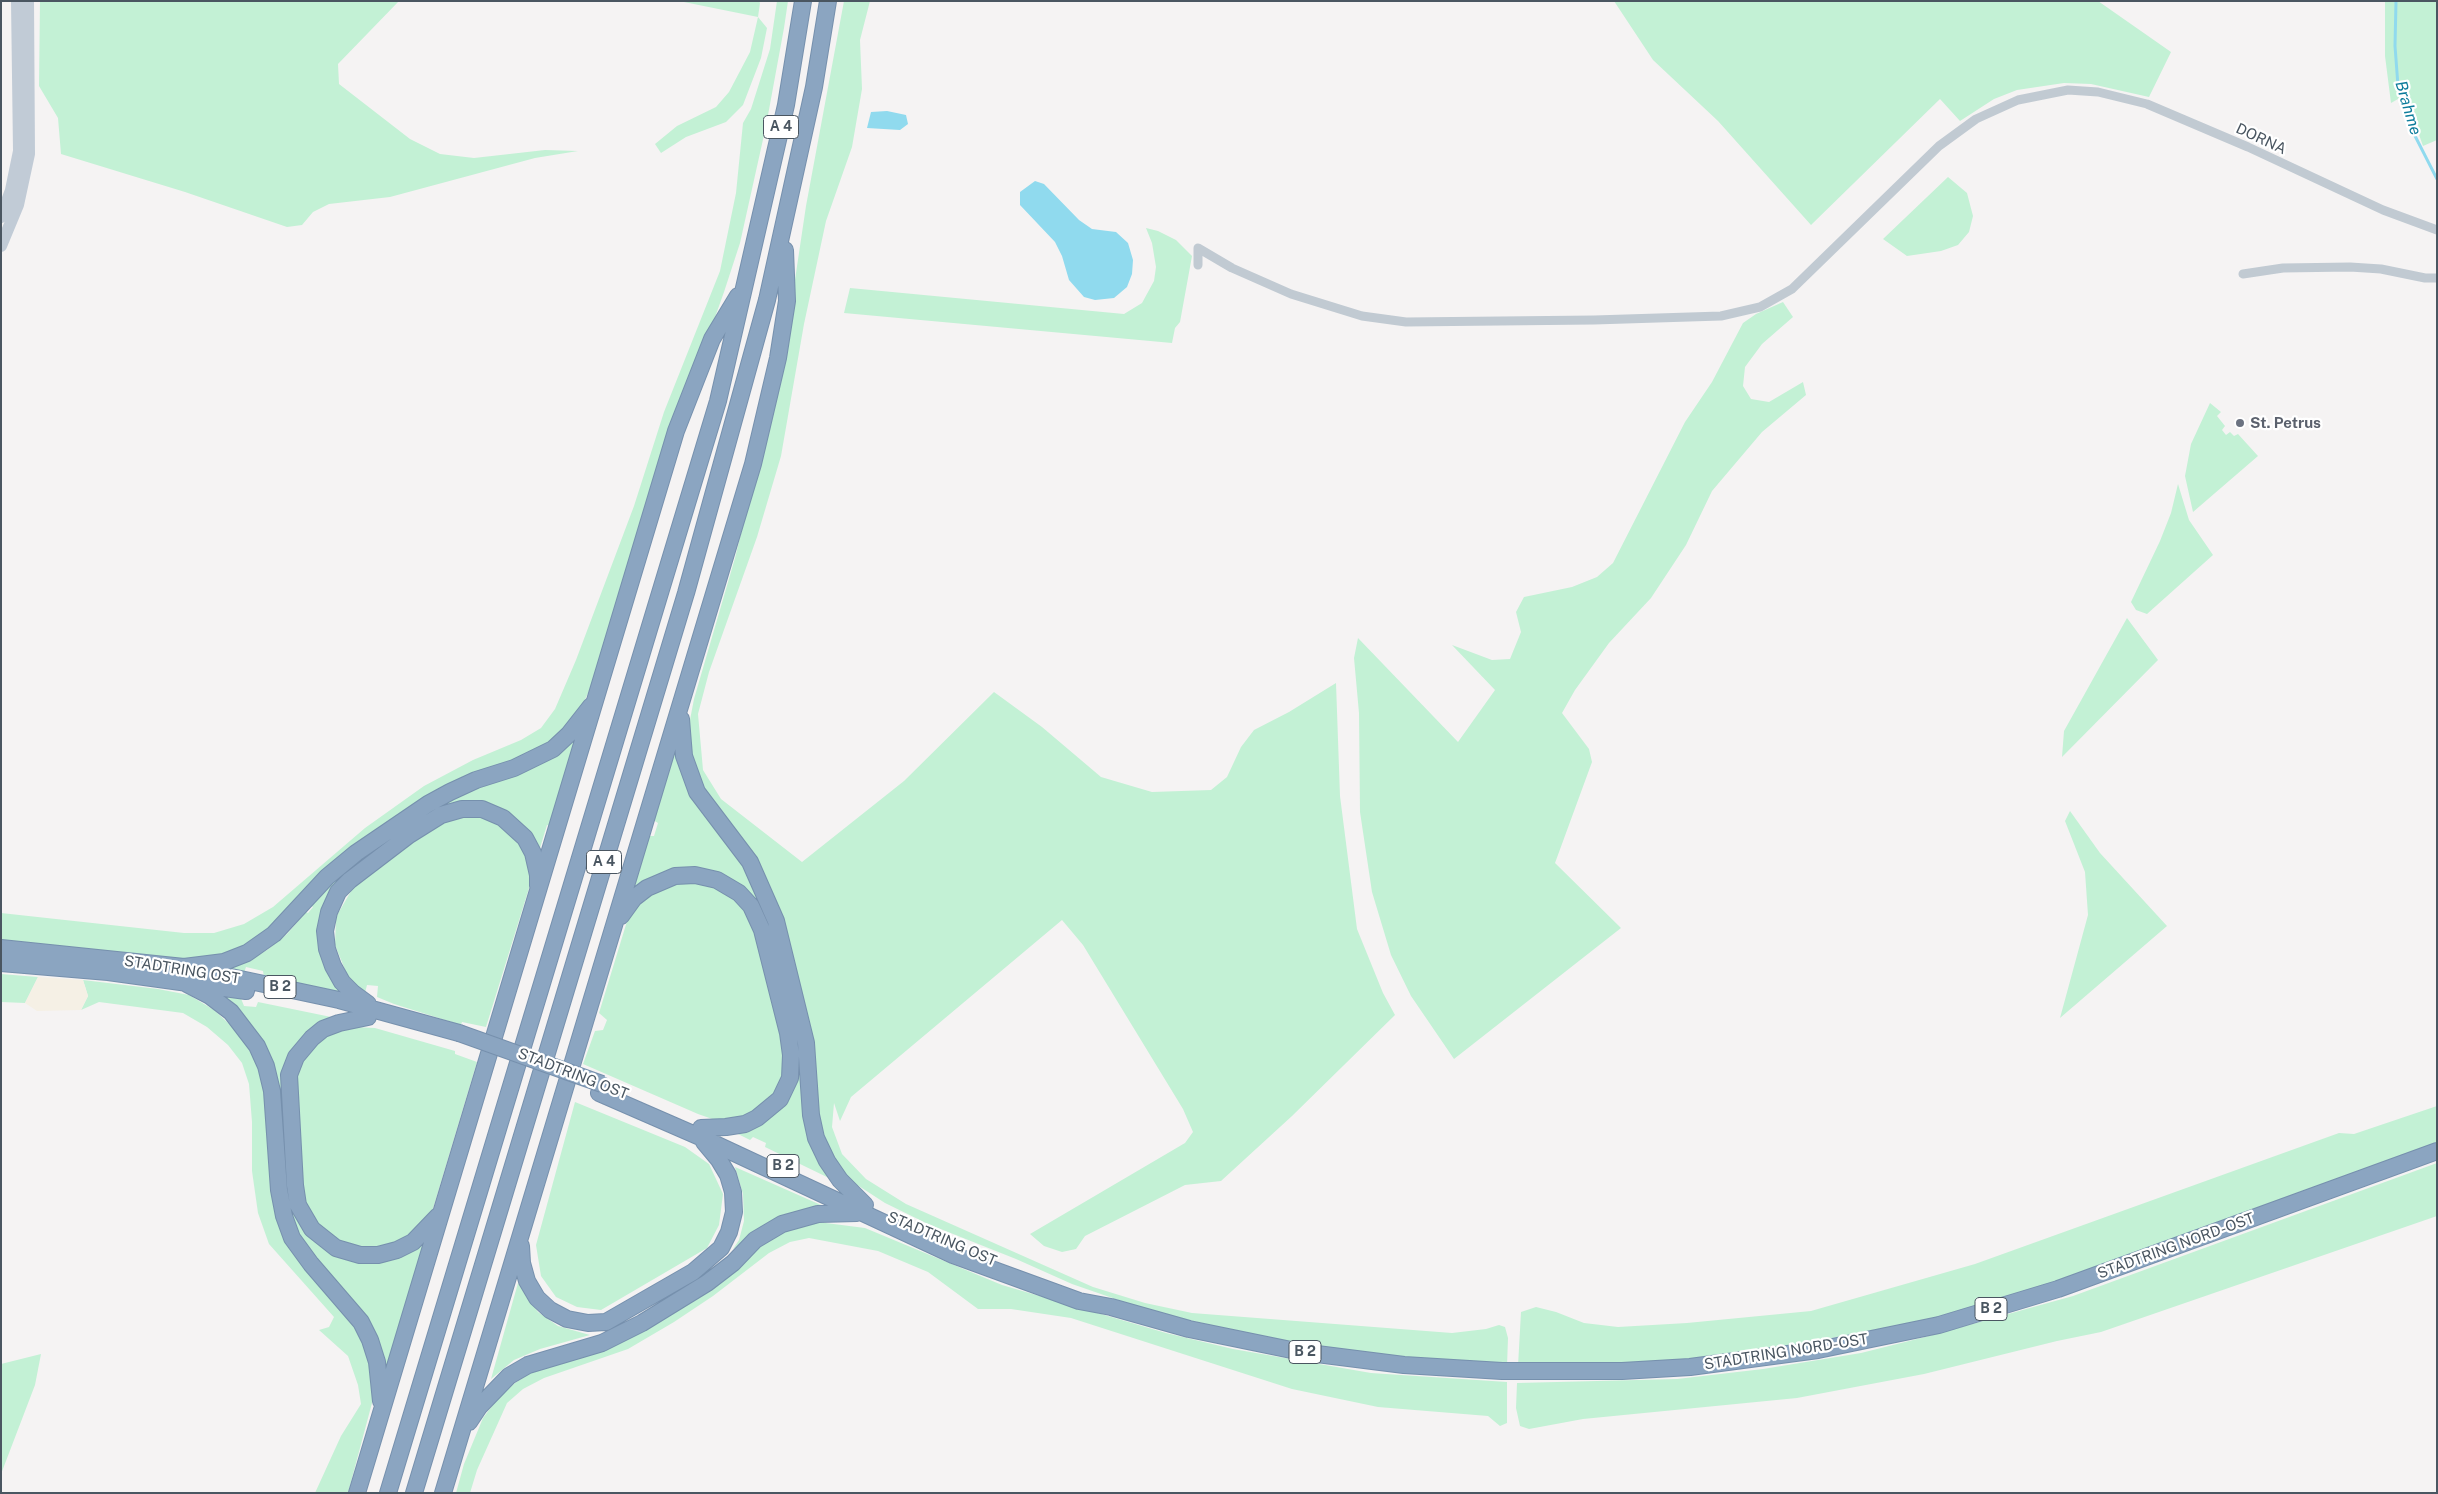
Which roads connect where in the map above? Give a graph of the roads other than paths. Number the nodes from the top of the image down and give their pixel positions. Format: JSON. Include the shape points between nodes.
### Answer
{"nodes":[{"id":1,"x":17,"y":1,"type":"edge"},
{"id":2,"x":28,"y":1,"type":"edge"},
{"id":3,"x":803,"y":1,"type":"edge"},
{"id":4,"x":828,"y":1,"type":"edge"},
{"id":5,"x":1,"y":217,"type":"edge"},
{"id":6,"x":784,"y":227,"type":"junction"},
{"id":7,"x":2437,"y":230,"type":"edge"},
{"id":8,"x":1,"y":246,"type":"edge"},
{"id":9,"x":1198,"y":265,"type":"dead end"},
{"id":10,"x":2243,"y":274,"type":"dead end"},
{"id":11,"x":2437,"y":278,"type":"edge"},
{"id":12,"x":747,"y":281,"type":"junction"},
{"id":13,"x":598,"y":696,"type":"junction"},
{"id":14,"x":682,"y":704,"type":"junction"},
{"id":15,"x":538,"y":895,"type":"junction"},
{"id":16,"x":615,"y":926,"type":"junction"},
{"id":17,"x":1,"y":948,"type":"edge"},
{"id":18,"x":1,"y":963,"type":"edge"},
{"id":19,"x":184,"y":975,"type":"junction"},
{"id":20,"x":372,"y":1013,"type":"junction"},
{"id":21,"x":700,"y":1132,"type":"junction"},
{"id":22,"x":2437,"y":1151,"type":"edge"},
{"id":23,"x":863,"y":1209,"type":"junction"},
{"id":24,"x":442,"y":1210,"type":"junction"},
{"id":25,"x":520,"y":1237,"type":"junction"},
{"id":26,"x":1111,"y":1307,"type":"joint"},
{"id":27,"x":381,"y":1414,"type":"junction"},
{"id":28,"x":459,"y":1439,"type":"junction"},
{"id":29,"x":357,"y":1493,"type":"edge"},
{"id":30,"x":388,"y":1493,"type":"edge"},
{"id":31,"x":414,"y":1493,"type":"edge"},
{"id":32,"x":443,"y":1493,"type":"edge"}],
"edges":[{"from":1,"to":5,"type":"main road","via":[[19,151],[11,190]]},
{"from":2,"to":8,"type":"main road","via":[[29,154],[18,205]]},
{"from":3,"to":12,"type":"highway","number":"A 4","via":[[786,104]]},
{"from":4,"to":6,"type":"highway","number":"A 4","via":[[814,87]]},
{"from":6,"to":14,"type":"highway","via":[[787,301],[778,358],[753,464]]},
{"from":6,"to":31,"type":"highway","number":"A 4","via":[[768,300],[686,593]]},
{"from":7,"to":9,"type":"street","name":"DORNA","via":[[2384,210],[2147,104],[2098,92],[2068,90],[2018,100],[1976,119],[1939,146],[1792,289],[1760,307],[1721,316],[1406,322],[1362,316],[1298,296],[1232,268],[1198,248]]},
{"from":10,"to":11,"type":"street","via":[[2283,268],[2350,267]]},
{"from":12,"to":13,"type":"highway","via":[[712,339],[676,431]]},
{"from":12,"to":30,"type":"highway","number":"A 4","via":[[718,401]]},
{"from":13,"to":15,"type":"highway"},
{"from":13,"to":19,"type":"highway","via":[[553,749],[536,759],[476,780],[428,804],[334,871],[274,934],[247,953]]},
{"from":14,"to":16,"type":"highway"},
{"from":14,"to":23,"type":"highway","via":[[682,737],[689,774],[710,812],[750,862],[776,921],[806,1043],[811,1115],[816,1138],[827,1161]]},
{"from":15,"to":20,"type":"highway","via":[[533,852],[525,838],[504,818],[482,809],[462,809],[441,815],[409,835],[338,892],[325,931],[333,966],[342,982]]},
{"from":15,"to":24,"type":"highway"},
{"from":16,"to":21,"type":"highway","via":[[634,898],[647,888],[675,876],[695,874],[718,880],[739,893],[762,930],[788,1033],[792,1055],[790,1078],[780,1099],[757,1118],[745,1124]]},
{"from":16,"to":25,"type":"highway"},
{"from":17,"to":19,"type":"highway","name":"STADTRING OST","number":"B 2"},
{"from":18,"to":19,"type":"highway","name":"STADTRING OST","number":"B 2"},
{"from":19,"to":20,"type":"highway","name":"STADTRING OST","number":"B 2"},
{"from":19,"to":27,"type":"highway","via":[[231,1012],[257,1046],[266,1066],[272,1091],[284,1216],[292,1238],[361,1322],[370,1340],[381,1387]]},
{"from":20,"to":21,"type":"highway","name":"STADTRING OST","number":"B 2","bridge":true,"via":[[458,1038],[601,1089]]},
{"from":20,"to":24,"type":"highway","via":[[323,1029],[296,1057],[289,1075],[298,1205],[312,1229],[336,1248],[360,1255],[378,1255],[413,1242]]},
{"from":21,"to":23,"type":"highway","number":"B 2"},
{"from":21,"to":25,"type":"highway","via":[[728,1175],[734,1212],[721,1248],[693,1272],[606,1322],[588,1323],[550,1310],[537,1298],[527,1281]]},
{"from":22,"to":26,"type":"highway","name":"STADTRING NORD-OST","number":"B 2","via":[[2058,1289],[1938,1325],[1818,1350],[1750,1360],[1622,1371],[1548,1373],[1404,1365],[1301,1352],[1245,1341]]},
{"from":23,"to":26,"type":"highway","name":"STADTRING OST","number":"B 2"},
{"from":23,"to":28,"type":"highway","via":[[818,1214],[782,1224],[755,1240],[734,1263],[707,1283],[642,1323],[602,1343],[528,1365],[509,1376],[479,1407]]},
{"from":24,"to":27,"type":"highway"},
{"from":25,"to":28,"type":"highway"},
{"from":27,"to":29,"type":"highway"},
{"from":28,"to":32,"type":"highway"}]}
